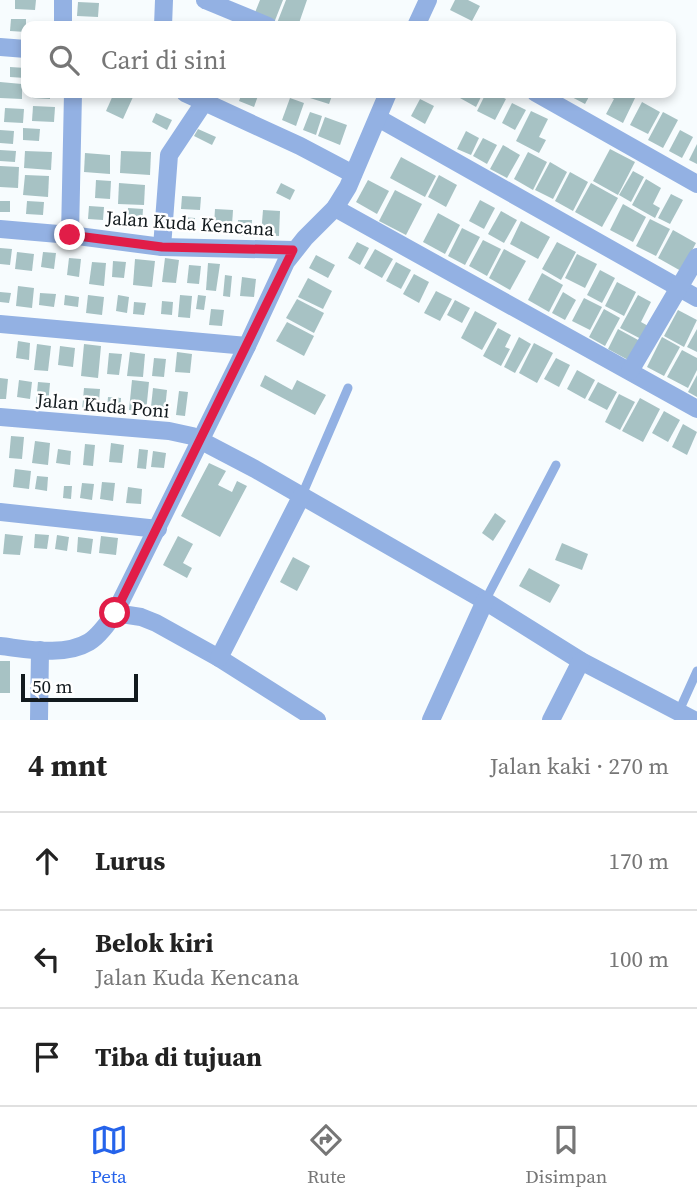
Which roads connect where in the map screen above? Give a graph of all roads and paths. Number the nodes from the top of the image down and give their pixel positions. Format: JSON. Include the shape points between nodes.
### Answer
{"nodes":[{"id":1,"x":64,"y":0,"type":"edge"},
{"id":2,"x":164,"y":0,"type":"edge"},
{"id":3,"x":205,"y":0,"type":"edge"},
{"id":4,"x":428,"y":0,"type":"edge"},
{"id":5,"x":63,"y":21,"type":"edge"},
{"id":6,"x":163,"y":21,"type":"edge"},
{"id":7,"x":256,"y":21,"type":"edge"},
{"id":8,"x":419,"y":21,"type":"edge"},
{"id":9,"x":0,"y":47,"type":"edge"},
{"id":10,"x":21,"y":49,"type":"edge"},
{"id":11,"x":73,"y":98,"type":"edge"},
{"id":12,"x":198,"y":98,"type":"edge"},
{"id":13,"x":386,"y":98,"type":"edge"},
{"id":14,"x":545,"y":98,"type":"edge"},
{"id":15,"x":205,"y":101,"type":"junction"},
{"id":16,"x":378,"y":118,"type":"junction"},
{"id":17,"x":353,"y":174,"type":"junction"},
{"id":18,"x":697,"y":184,"type":"edge"},
{"id":19,"x":335,"y":208,"type":"junction"},
{"id":20,"x":0,"y":229,"type":"edge"},
{"id":21,"x":70,"y":235,"type":"junction"},
{"id":22,"x":162,"y":247,"type":"junction"},
{"id":23,"x":293,"y":250,"type":"junction"},
{"id":24,"x":697,"y":257,"type":"edge"},
{"id":25,"x":678,"y":288,"type":"junction"},
{"id":26,"x":697,"y":298,"type":"edge"},
{"id":27,"x":0,"y":324,"type":"edge"},
{"id":28,"x":247,"y":346,"type":"junction"},
{"id":29,"x":630,"y":371,"type":"junction"},
{"id":30,"x":348,"y":387,"type":"dead end"},
{"id":31,"x":697,"y":410,"type":"edge"},
{"id":32,"x":0,"y":417,"type":"edge"},
{"id":33,"x":200,"y":440,"type":"junction"},
{"id":34,"x":556,"y":465,"type":"dead end"},
{"id":35,"x":302,"y":495,"type":"junction"},
{"id":36,"x":0,"y":512,"type":"edge"},
{"id":37,"x":158,"y":529,"type":"junction"},
{"id":38,"x":485,"y":601,"type":"junction"},
{"id":39,"x":115,"y":613,"type":"junction"},
{"id":40,"x":0,"y":646,"type":"edge"},
{"id":41,"x":40,"y":650,"type":"junction"},
{"id":42,"x":219,"y":658,"type":"junction"},
{"id":43,"x":581,"y":661,"type":"junction"},
{"id":44,"x":697,"y":671,"type":"edge"},
{"id":45,"x":683,"y":717,"type":"edge"},
{"id":46,"x":39,"y":720,"type":"edge"},
{"id":47,"x":317,"y":720,"type":"edge"},
{"id":48,"x":431,"y":720,"type":"edge"},
{"id":49,"x":551,"y":720,"type":"edge"}],
"edges":[{"from":1,"to":5,"type":"street"},
{"from":2,"to":6,"type":"street"},
{"from":3,"to":7,"type":"street"},
{"from":4,"to":8,"type":"street"},
{"from":9,"to":10,"type":"street"},
{"from":11,"to":21,"type":"street"},
{"from":12,"to":15,"type":"street"},
{"from":13,"to":16,"type":"street"},
{"from":14,"to":18,"type":"street"},
{"from":15,"to":17,"type":"street"},
{"from":15,"to":22,"type":"street","via":[[169,155]]},
{"from":16,"to":17,"type":"street"},
{"from":16,"to":25,"type":"street"},
{"from":17,"to":19,"type":"street"},
{"from":19,"to":23,"type":"street"},
{"from":19,"to":29,"type":"street"},
{"from":20,"to":21,"type":"street","name":"Jalan Kuda Kencana"},
{"from":21,"to":22,"type":"street","name":"Jalan Kuda Kencana"},
{"from":22,"to":23,"type":"street","name":"Jalan Kuda Kencana"},
{"from":23,"to":28,"type":"street"},
{"from":24,"to":25,"type":"street"},
{"from":25,"to":26,"type":"street"},
{"from":25,"to":29,"type":"street"},
{"from":27,"to":28,"type":"street"},
{"from":28,"to":33,"type":"street"},
{"from":29,"to":31,"type":"street"},
{"from":30,"to":35,"type":"lane"},
{"from":32,"to":33,"type":"street","name":"Jalan Kuda Poni","via":[[169,431]]},
{"from":33,"to":35,"type":"street","name":"Jalan Kuda Poni"},
{"from":33,"to":37,"type":"street"},
{"from":34,"to":38,"type":"lane"},
{"from":35,"to":38,"type":"street","name":"Jalan Kuda Poni"},
{"from":35,"to":42,"type":"street"},
{"from":36,"to":37,"type":"street"},
{"from":37,"to":39,"type":"street"},
{"from":38,"to":43,"type":"street","name":"Jalan Kuda Poni"},
{"from":38,"to":48,"type":"street"},
{"from":39,"to":41,"type":"street","via":[[91,642]]},
{"from":39,"to":42,"type":"street","via":[[156,623]]},
{"from":40,"to":41,"type":"street"},
{"from":41,"to":46,"type":"street"},
{"from":42,"to":47,"type":"street"},
{"from":43,"to":45,"type":"street","name":"Jalan Kuda Poni"},
{"from":43,"to":49,"type":"street"},
{"from":44,"to":45,"type":"lane"}]}
